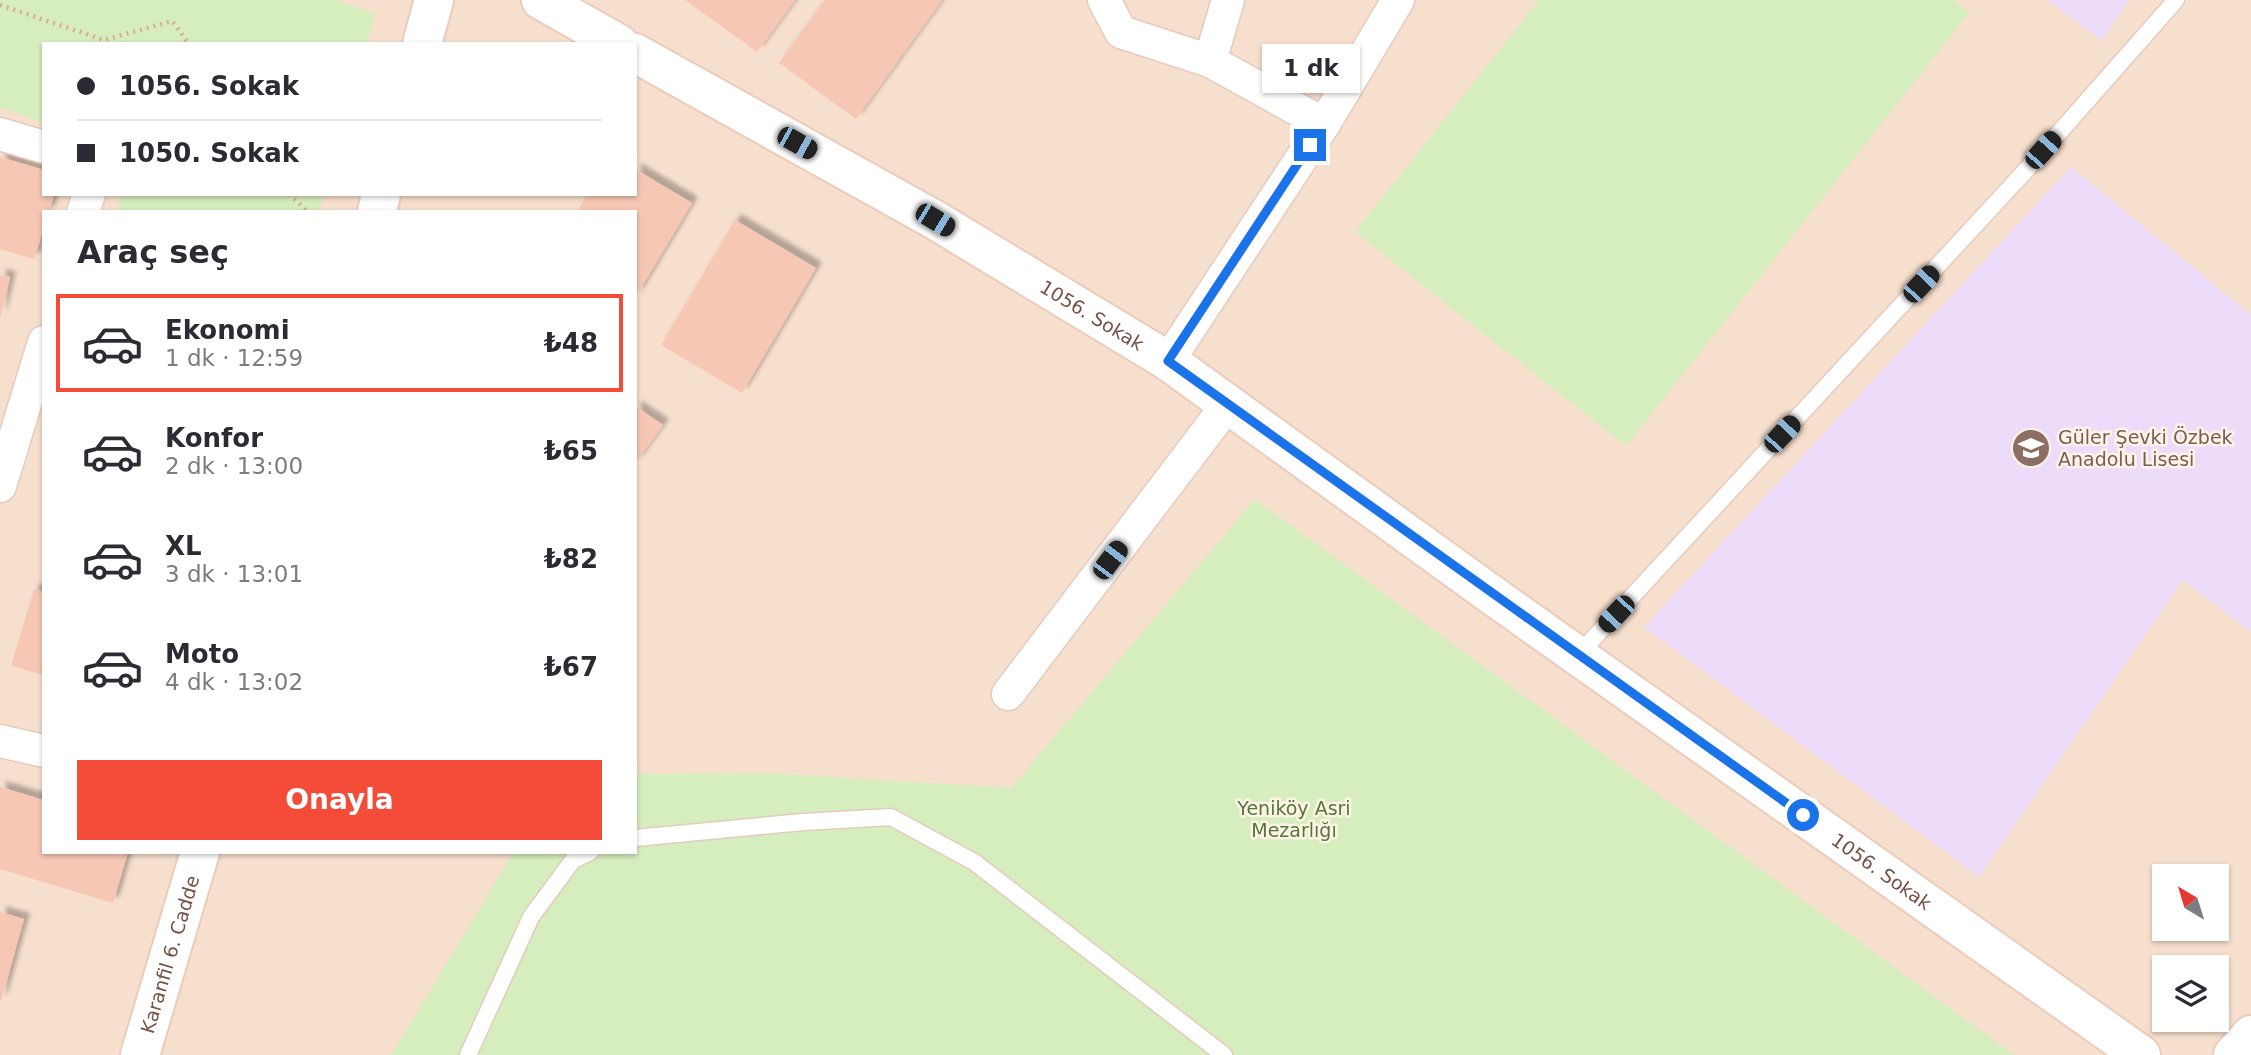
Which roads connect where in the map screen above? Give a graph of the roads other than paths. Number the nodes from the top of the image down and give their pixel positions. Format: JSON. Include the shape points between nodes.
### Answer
{"nodes":[{"id":1,"x":434,"y":0,"type":"edge"},
{"id":2,"x":541,"y":0,"type":"edge"},
{"id":3,"x":1104,"y":0,"type":"edge"},
{"id":4,"x":1228,"y":0,"type":"edge"},
{"id":5,"x":1398,"y":0,"type":"edge"},
{"id":6,"x":2176,"y":0,"type":"edge"},
{"id":7,"x":423,"y":42,"type":"edge"},
{"id":8,"x":615,"y":42,"type":"edge"},
{"id":9,"x":637,"y":54,"type":"edge"},
{"id":10,"x":1210,"y":61,"type":"junction"},
{"id":11,"x":1324,"y":124,"type":"junction"},
{"id":12,"x":0,"y":134,"type":"edge"},
{"id":13,"x":42,"y":146,"type":"edge"},
{"id":14,"x":42,"y":349,"type":"edge"},
{"id":15,"x":1168,"y":361,"type":"junction"},
{"id":16,"x":1228,"y":404,"type":"junction"},
{"id":17,"x":0,"y":486,"type":"edge"},
{"id":18,"x":1578,"y":655,"type":"junction"},
{"id":19,"x":1008,"y":694,"type":"dead end"},
{"id":20,"x":0,"y":741,"type":"edge"},
{"id":21,"x":42,"y":751,"type":"edge"},
{"id":22,"x":637,"y":838,"type":"edge"},
{"id":23,"x":199,"y":854,"type":"edge"},
{"id":24,"x":585,"y":854,"type":"edge"},
{"id":25,"x":2251,"y":1035,"type":"edge"},
{"id":26,"x":140,"y":1055,"type":"edge"},
{"id":27,"x":468,"y":1055,"type":"edge"},
{"id":28,"x":1224,"y":1055,"type":"edge"},
{"id":29,"x":2141,"y":1055,"type":"edge"},
{"id":30,"x":2233,"y":1055,"type":"edge"}],
"edges":[{"from":1,"to":7,"type":"street"},
{"from":2,"to":8,"type":"street"},
{"from":3,"to":10,"type":"street","via":[[1121,32]]},
{"from":4,"to":10,"type":"street"},
{"from":5,"to":11,"type":"street"},
{"from":6,"to":18,"type":"lane"},
{"from":9,"to":15,"type":"street","name":"1056. Sokak","via":[[935,220]]},
{"from":10,"to":11,"type":"street"},
{"from":11,"to":15,"type":"street"},
{"from":12,"to":13,"type":"street"},
{"from":14,"to":17,"type":"street"},
{"from":15,"to":16,"type":"street","name":"1056. Sokak"},
{"from":16,"to":18,"type":"street","name":"1056. Sokak"},
{"from":16,"to":19,"type":"street"},
{"from":18,"to":29,"type":"street","name":"1056. Sokak"},
{"from":20,"to":21,"type":"street"},
{"from":22,"to":28,"type":"lane","via":[[891,817],[974,862]]},
{"from":23,"to":26,"type":"street","name":"Karanfil 6. Cadde"},
{"from":24,"to":27,"type":"lane","via":[[573,859],[531,917]]},
{"from":25,"to":30,"type":"street"}]}
